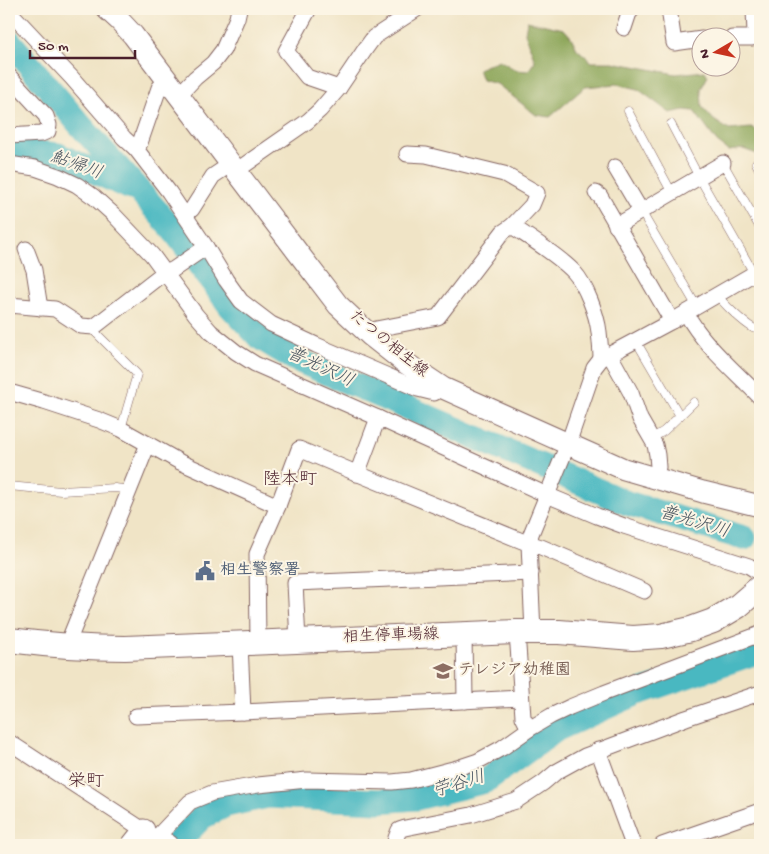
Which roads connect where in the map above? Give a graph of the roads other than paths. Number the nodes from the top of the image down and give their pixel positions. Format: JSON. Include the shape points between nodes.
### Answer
{"nodes":[{"id":1,"x":107,"y":9,"type":"edge"},
{"id":2,"x":239,"y":9,"type":"edge"},
{"id":3,"x":309,"y":9,"type":"edge"},
{"id":4,"x":417,"y":9,"type":"edge"},
{"id":5,"x":633,"y":9,"type":"edge"},
{"id":6,"x":669,"y":9,"type":"edge"},
{"id":7,"x":754,"y":9,"type":"edge"},
{"id":8,"x":9,"y":11,"type":"edge"},
{"id":9,"x":624,"y":28,"type":"dead end"},
{"id":10,"x":742,"y":38,"type":"edge"},
{"id":11,"x":692,"y":40,"type":"edge"},
{"id":12,"x":9,"y":76,"type":"edge"},
{"id":13,"x":173,"y":87,"type":"junction"},
{"id":14,"x":339,"y":88,"type":"junction"},
{"id":15,"x":628,"y":111,"type":"dead end"},
{"id":16,"x":671,"y":124,"type":"dead end"},
{"id":17,"x":9,"y":136,"type":"edge"},
{"id":18,"x":136,"y":149,"type":"junction"},
{"id":19,"x":407,"y":154,"type":"dead end"},
{"id":20,"x":723,"y":163,"type":"joint"},
{"id":21,"x":756,"y":163,"type":"dead end"},
{"id":22,"x":10,"y":165,"type":"edge"},
{"id":23,"x":616,"y":167,"type":"dead end"},
{"id":24,"x":234,"y":168,"type":"junction"},
{"id":25,"x":760,"y":171,"type":"edge"},
{"id":26,"x":699,"y":177,"type":"junction"},
{"id":27,"x":596,"y":193,"type":"dead end"},
{"id":28,"x":672,"y":193,"type":"junction"},
{"id":29,"x":641,"y":211,"type":"junction"},
{"id":30,"x":185,"y":215,"type":"junction"},
{"id":31,"x":512,"y":226,"type":"junction"},
{"id":32,"x":616,"y":226,"type":"junction"},
{"id":33,"x":760,"y":228,"type":"edge"},
{"id":34,"x":203,"y":248,"type":"junction"},
{"id":35,"x":26,"y":249,"type":"dead end"},
{"id":36,"x":170,"y":271,"type":"junction"},
{"id":37,"x":758,"y":275,"type":"edge"},
{"id":38,"x":718,"y":295,"type":"junction"},
{"id":39,"x":9,"y":305,"type":"edge"},
{"id":40,"x":40,"y":308,"type":"junction"},
{"id":41,"x":691,"y":310,"type":"junction"},
{"id":42,"x":672,"y":322,"type":"junction"},
{"id":43,"x":94,"y":327,"type":"junction"},
{"id":44,"x":760,"y":330,"type":"edge"},
{"id":45,"x":371,"y":336,"type":"junction"},
{"id":46,"x":636,"y":341,"type":"junction"},
{"id":47,"x":606,"y":357,"type":"junction"},
{"id":48,"x":443,"y":388,"type":"junction"},
{"id":49,"x":9,"y":392,"type":"edge"},
{"id":50,"x":760,"y":397,"type":"edge"},
{"id":51,"x":694,"y":402,"type":"dead end"},
{"id":52,"x":680,"y":416,"type":"junction"},
{"id":53,"x":378,"y":418,"type":"junction"},
{"id":54,"x":121,"y":429,"type":"junction"},
{"id":55,"x":651,"y":439,"type":"junction"},
{"id":56,"x":148,"y":444,"type":"junction"},
{"id":57,"x":566,"y":449,"type":"junction"},
{"id":58,"x":357,"y":474,"type":"junction"},
{"id":59,"x":655,"y":479,"type":"junction"},
{"id":60,"x":9,"y":486,"type":"edge"},
{"id":61,"x":130,"y":490,"type":"junction"},
{"id":62,"x":548,"y":492,"type":"junction"},
{"id":63,"x":278,"y":506,"type":"junction"},
{"id":64,"x":760,"y":506,"type":"edge"},
{"id":65,"x":530,"y":544,"type":"junction"},
{"id":66,"x":531,"y":573,"type":"junction"},
{"id":67,"x":760,"y":573,"type":"edge"},
{"id":68,"x":760,"y":587,"type":"edge"},
{"id":69,"x":644,"y":591,"type":"dead end"},
{"id":70,"x":525,"y":632,"type":"junction"},
{"id":71,"x":464,"y":634,"type":"junction"},
{"id":72,"x":760,"y":634,"type":"edge"},
{"id":73,"x":9,"y":640,"type":"edge"},
{"id":74,"x":298,"y":641,"type":"junction"},
{"id":75,"x":249,"y":643,"type":"junction"},
{"id":76,"x":70,"y":646,"type":"junction"},
{"id":77,"x":760,"y":693,"type":"edge"},
{"id":78,"x":521,"y":698,"type":"junction"},
{"id":79,"x":465,"y":701,"type":"junction"},
{"id":80,"x":243,"y":712,"type":"junction"},
{"id":81,"x":136,"y":716,"type":"dead end"},
{"id":82,"x":529,"y":730,"type":"junction"},
{"id":83,"x":9,"y":742,"type":"edge"},
{"id":84,"x":598,"y":750,"type":"junction"},
{"id":85,"x":760,"y":811,"type":"edge"},
{"id":86,"x":152,"y":840,"type":"edge"},
{"id":87,"x":394,"y":845,"type":"edge"},
{"id":88,"x":633,"y":845,"type":"edge"},
{"id":89,"x":662,"y":845,"type":"edge"}],
"edges":[{"from":1,"to":13,"type":"main road","name":"たつの相生線","via":[[133,35]]},
{"from":2,"to":13,"type":"street","via":[[223,50],[213,63],[195,78]]},
{"from":3,"to":14,"type":"street","via":[[286,51],[307,77]]},
{"from":4,"to":14,"type":"street","via":[[374,37]]},
{"from":5,"to":9,"type":"street"},
{"from":6,"to":11,"type":"street","via":[[674,42]]},
{"from":7,"to":10,"type":"street","via":[[755,34],[752,38]]},
{"from":8,"to":18,"type":"street"},
{"from":12,"to":17,"type":"street","via":[[46,116],[49,125],[48,131],[41,134]]},
{"from":13,"to":18,"type":"street","via":[[159,88]]},
{"from":13,"to":24,"type":"main road","name":"たつの相生線"},
{"from":14,"to":24,"type":"street","via":[[308,121]]},
{"from":15,"to":28,"type":"lane"},
{"from":16,"to":26,"type":"lane"},
{"from":18,"to":30,"type":"street"},
{"from":19,"to":31,"type":"street","via":[[426,155],[504,174],[537,193],[532,205]]},
{"from":20,"to":26,"type":"street"},
{"from":20,"to":33,"type":"lane"},
{"from":21,"to":25,"type":"lane"},
{"from":22,"to":36,"type":"street","via":[[35,168],[77,185],[114,215]]},
{"from":23,"to":29,"type":"street"},
{"from":24,"to":30,"type":"street","via":[[213,176]]},
{"from":24,"to":45,"type":"main road","name":"たつの相生線","via":[[338,305]]},
{"from":26,"to":28,"type":"street"},
{"from":26,"to":37,"type":"lane"},
{"from":27,"to":32,"type":"street"},
{"from":28,"to":29,"type":"street"},
{"from":29,"to":32,"type":"street"},
{"from":29,"to":41,"type":"lane"},
{"from":30,"to":34,"type":"street"},
{"from":31,"to":45,"type":"street","via":[[503,232],[438,317],[376,329]]},
{"from":31,"to":47,"type":"street","via":[[575,273],[592,305]]},
{"from":32,"to":42,"type":"street"},
{"from":34,"to":36,"type":"street"},
{"from":34,"to":48,"type":"street","via":[[241,301],[271,324],[418,389],[434,393]]},
{"from":35,"to":40,"type":"street","via":[[34,270]]},
{"from":36,"to":43,"type":"street"},
{"from":36,"to":53,"type":"street","via":[[196,315],[236,352],[255,364]]},
{"from":37,"to":38,"type":"street"},
{"from":38,"to":41,"type":"street"},
{"from":38,"to":44,"type":"lane","via":[[742,320]]},
{"from":39,"to":40,"type":"street"},
{"from":40,"to":43,"type":"street","via":[[55,309],[81,326]]},
{"from":41,"to":42,"type":"street"},
{"from":41,"to":50,"type":"street","via":[[693,326]]},
{"from":42,"to":46,"type":"street"},
{"from":43,"to":54,"type":"lane","via":[[137,374]]},
{"from":45,"to":48,"type":"main road","name":"たつの相生線"},
{"from":46,"to":47,"type":"street"},
{"from":46,"to":52,"type":"lane"},
{"from":47,"to":55,"type":"street","via":[[631,393]]},
{"from":47,"to":57,"type":"street","via":[[594,368]]},
{"from":48,"to":57,"type":"main road","name":"たつの相生線"},
{"from":49,"to":54,"type":"street"},
{"from":51,"to":52,"type":"lane"},
{"from":52,"to":55,"type":"lane"},
{"from":53,"to":58,"type":"street"},
{"from":53,"to":62,"type":"street"},
{"from":54,"to":56,"type":"street"},
{"from":55,"to":59,"type":"street","via":[[657,455]]},
{"from":56,"to":61,"type":"street"},
{"from":56,"to":63,"type":"street"},
{"from":57,"to":59,"type":"main road","name":"たつの相生線"},
{"from":57,"to":62,"type":"street"},
{"from":58,"to":63,"type":"street","via":[[299,448]]},
{"from":58,"to":65,"type":"street"},
{"from":59,"to":64,"type":"main road","name":"たつの相生線"},
{"from":60,"to":61,"type":"lane","via":[[61,491]]},
{"from":61,"to":76,"type":"street","via":[[71,635]]},
{"from":62,"to":65,"type":"street"},
{"from":62,"to":67,"type":"street","via":[[624,526],[749,566]]},
{"from":63,"to":75,"type":"street","via":[[257,554]]},
{"from":65,"to":66,"type":"street"},
{"from":65,"to":69,"type":"street"},
{"from":66,"to":70,"type":"street"},
{"from":66,"to":74,"type":"street","via":[[294,583]]},
{"from":68,"to":70,"type":"main road","name":"相生停車場線","via":[[713,622],[661,636],[633,638]]},
{"from":70,"to":71,"type":"main road","name":"相生停車場線"},
{"from":70,"to":78,"type":"street"},
{"from":71,"to":74,"type":"main road","name":"相生停車場線"},
{"from":71,"to":79,"type":"street"},
{"from":72,"to":82,"type":"street","via":[[596,696],[551,716]]},
{"from":73,"to":76,"type":"main road","name":"相生停車場線"},
{"from":74,"to":75,"type":"main road","name":"相生停車場線"},
{"from":75,"to":76,"type":"main road","name":"相生停車場線","via":[[125,648]]},
{"from":75,"to":80,"type":"street"},
{"from":77,"to":84,"type":"street"},
{"from":78,"to":79,"type":"street"},
{"from":78,"to":82,"type":"street","via":[[522,717]]},
{"from":79,"to":80,"type":"street"},
{"from":80,"to":81,"type":"street"},
{"from":82,"to":86,"type":"street","via":[[478,761],[411,780],[307,780],[212,793],[190,802]]},
{"from":83,"to":86,"type":"street"},
{"from":84,"to":87,"type":"street","via":[[556,772],[516,800],[471,815],[399,830]]},
{"from":84,"to":88,"type":"street"},
{"from":85,"to":89,"type":"street"}]}
